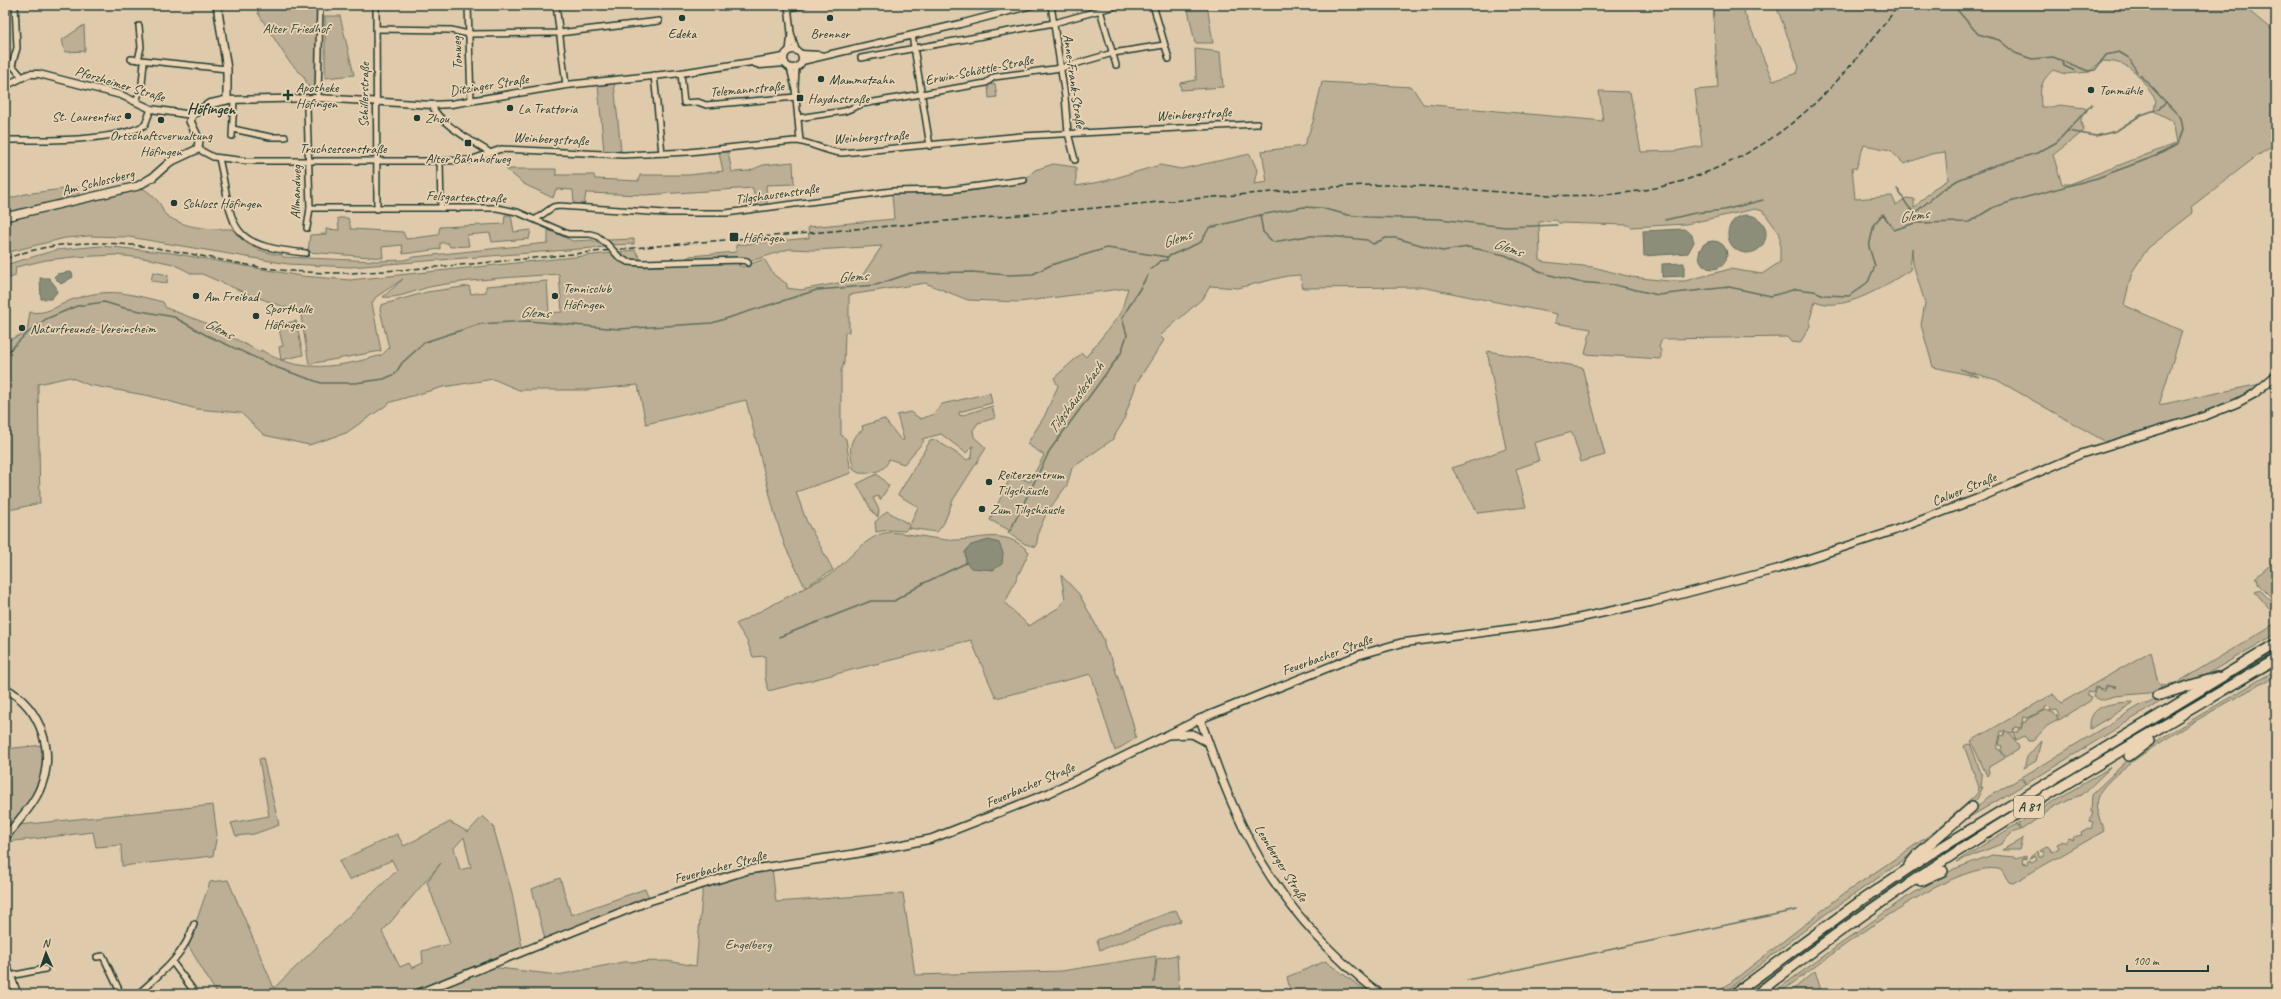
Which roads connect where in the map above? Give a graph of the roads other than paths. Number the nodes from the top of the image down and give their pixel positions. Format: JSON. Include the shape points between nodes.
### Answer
{"nodes":[{"id":1,"x":15,"y":5,"type":"edge"},
{"id":2,"x":218,"y":5,"type":"edge"},
{"id":3,"x":320,"y":5,"type":"edge"},
{"id":4,"x":376,"y":5,"type":"edge"},
{"id":5,"x":468,"y":5,"type":"edge"},
{"id":6,"x":556,"y":5,"type":"edge"},
{"id":7,"x":803,"y":5,"type":"edge"},
{"id":8,"x":1032,"y":5,"type":"edge"},
{"id":9,"x":1051,"y":5,"type":"edge"},
{"id":10,"x":1119,"y":5,"type":"edge"},
{"id":11,"x":1153,"y":5,"type":"edge"},
{"id":12,"x":789,"y":6,"type":"edge"},
{"id":13,"x":1100,"y":10,"type":"junction"},
{"id":14,"x":659,"y":21,"type":"dead end"},
{"id":15,"x":1054,"y":23,"type":"junction"},
{"id":16,"x":139,"y":26,"type":"dead end"},
{"id":17,"x":377,"y":29,"type":"junction"},
{"id":18,"x":559,"y":33,"type":"junction"},
{"id":19,"x":468,"y":34,"type":"junction"},
{"id":20,"x":912,"y":35,"type":"junction"},
{"id":21,"x":1164,"y":45,"type":"junction"},
{"id":22,"x":915,"y":48,"type":"junction"},
{"id":23,"x":793,"y":50,"type":"junction"},
{"id":24,"x":1113,"y":53,"type":"junction"},
{"id":25,"x":802,"y":58,"type":"junction"},
{"id":26,"x":860,"y":58,"type":"dead end"},
{"id":27,"x":131,"y":59,"type":"dead end"},
{"id":28,"x":1169,"y":59,"type":"dead end"},
{"id":29,"x":5,"y":60,"type":"edge"},
{"id":30,"x":138,"y":60,"type":"junction"},
{"id":31,"x":144,"y":62,"type":"junction"},
{"id":32,"x":789,"y":64,"type":"junction"},
{"id":33,"x":12,"y":65,"type":"junction"},
{"id":34,"x":1116,"y":65,"type":"dead end"},
{"id":35,"x":227,"y":68,"type":"junction"},
{"id":36,"x":1061,"y":68,"type":"junction"},
{"id":37,"x":681,"y":73,"type":"junction"},
{"id":38,"x":654,"y":75,"type":"junction"},
{"id":39,"x":22,"y":77,"type":"junction"},
{"id":40,"x":566,"y":85,"type":"junction"},
{"id":41,"x":5,"y":86,"type":"edge"},
{"id":42,"x":922,"y":94,"type":"junction"},
{"id":43,"x":796,"y":97,"type":"junction"},
{"id":44,"x":318,"y":98,"type":"junction"},
{"id":45,"x":230,"y":100,"type":"junction"},
{"id":46,"x":375,"y":101,"type":"junction"},
{"id":47,"x":471,"y":101,"type":"junction"},
{"id":48,"x":136,"y":102,"type":"junction"},
{"id":49,"x":432,"y":105,"type":"junction"},
{"id":50,"x":308,"y":108,"type":"dead end"},
{"id":51,"x":152,"y":109,"type":"junction"},
{"id":52,"x":192,"y":114,"type":"junction"},
{"id":53,"x":798,"y":118,"type":"junction"},
{"id":54,"x":1257,"y":124,"type":"dead end"},
{"id":55,"x":232,"y":129,"type":"junction"},
{"id":56,"x":1068,"y":133,"type":"junction"},
{"id":57,"x":232,"y":136,"type":"dead end"},
{"id":58,"x":285,"y":137,"type":"dead end"},
{"id":59,"x":5,"y":140,"type":"edge"},
{"id":60,"x":800,"y":141,"type":"junction"},
{"id":61,"x":930,"y":146,"type":"junction"},
{"id":62,"x":198,"y":149,"type":"junction"},
{"id":63,"x":489,"y":152,"type":"junction"},
{"id":64,"x":662,"y":153,"type":"junction"},
{"id":65,"x":219,"y":158,"type":"junction"},
{"id":66,"x":309,"y":160,"type":"junction"},
{"id":67,"x":375,"y":160,"type":"junction"},
{"id":68,"x":1075,"y":160,"type":"dead end"},
{"id":69,"x":440,"y":161,"type":"junction"},
{"id":70,"x":1024,"y":180,"type":"dead end"},
{"id":71,"x":310,"y":208,"type":"junction"},
{"id":72,"x":441,"y":208,"type":"junction"},
{"id":73,"x":377,"y":209,"type":"junction"},
{"id":74,"x":5,"y":217,"type":"edge"},
{"id":75,"x":536,"y":219,"type":"junction"},
{"id":76,"x":307,"y":228,"type":"dead end"},
{"id":77,"x":306,"y":253,"type":"dead end"},
{"id":78,"x":748,"y":264,"type":"dead end"},
{"id":79,"x":2276,"y":376,"type":"edge"},
{"id":80,"x":1652,"y":602,"type":"joint"},
{"id":81,"x":2276,"y":644,"type":"edge"},
{"id":82,"x":2276,"y":659,"type":"edge"},
{"id":83,"x":2228,"y":674,"type":"junction"},
{"id":84,"x":5,"y":688,"type":"edge"},
{"id":85,"x":2157,"y":696,"type":"dead end"},
{"id":86,"x":1200,"y":719,"type":"junction"},
{"id":87,"x":2170,"y":723,"type":"junction"},
{"id":88,"x":1166,"y":735,"type":"junction"},
{"id":89,"x":1209,"y":743,"type":"junction"},
{"id":90,"x":2130,"y":756,"type":"dead end"},
{"id":91,"x":1972,"y":807,"type":"dead end"},
{"id":92,"x":5,"y":838,"type":"edge"},
{"id":93,"x":1943,"y":871,"type":"dead end"},
{"id":94,"x":1901,"y":873,"type":"junction"},
{"id":95,"x":1891,"y":896,"type":"junction"},
{"id":96,"x":194,"y":924,"type":"dead end"},
{"id":97,"x":97,"y":957,"type":"dead end"},
{"id":98,"x":5,"y":962,"type":"edge"},
{"id":99,"x":174,"y":963,"type":"junction"},
{"id":100,"x":45,"y":969,"type":"dead end"},
{"id":101,"x":10,"y":976,"type":"junction"},
{"id":102,"x":17,"y":994,"type":"edge"},
{"id":103,"x":121,"y":994,"type":"edge"},
{"id":104,"x":138,"y":994,"type":"edge"},
{"id":105,"x":196,"y":994,"type":"edge"},
{"id":106,"x":417,"y":994,"type":"edge"},
{"id":107,"x":1380,"y":994,"type":"edge"},
{"id":108,"x":1734,"y":994,"type":"edge"},
{"id":109,"x":1757,"y":994,"type":"edge"}],
"edges":[{"from":1,"to":33,"type":"street","via":[[17,48]]},
{"from":2,"to":35,"type":"main road"},
{"from":3,"to":44,"type":"street"},
{"from":4,"to":17,"type":"street","name":"Schillerstraße"},
{"from":5,"to":19,"type":"street","name":"Tonweg"},
{"from":6,"to":18,"type":"street"},
{"from":7,"to":12,"type":"street"},
{"from":8,"to":20,"type":"street"},
{"from":9,"to":15,"type":"street","name":"Anne-Frank-Straße"},
{"from":10,"to":13,"type":"street"},
{"from":11,"to":21,"type":"street"},
{"from":12,"to":23,"type":"street"},
{"from":13,"to":15,"type":"street"},
{"from":13,"to":24,"type":"street"},
{"from":14,"to":18,"type":"street"},
{"from":15,"to":22,"type":"street"},
{"from":15,"to":36,"type":"street","name":"Anne-Frank-Straße"},
{"from":16,"to":30,"type":"street","via":[[141,47]]},
{"from":17,"to":19,"type":"street","via":[[452,30]]},
{"from":17,"to":46,"type":"street","name":"Schillerstraße"},
{"from":18,"to":19,"type":"street"},
{"from":18,"to":40,"type":"street"},
{"from":19,"to":47,"type":"street","name":"Tonweg"},
{"from":20,"to":22,"type":"street"},
{"from":20,"to":25,"type":"street","via":[[816,58]]},
{"from":21,"to":24,"type":"street","name":"Erwin-Schöttle-Straße"},
{"from":21,"to":28,"type":"street"},
{"from":22,"to":26,"type":"street"},
{"from":22,"to":42,"type":"street"},
{"from":23,"to":25,"type":"street"},
{"from":23,"to":32,"type":"street"},
{"from":24,"to":34,"type":"street"},
{"from":24,"to":36,"type":"street","name":"Erwin-Schöttle-Straße"},
{"from":25,"to":32,"type":"street"},
{"from":27,"to":30,"type":"street"},
{"from":29,"to":33,"type":"street"},
{"from":30,"to":31,"type":"street"},
{"from":31,"to":35,"type":"street"},
{"from":31,"to":48,"type":"street","via":[[142,84]]},
{"from":32,"to":37,"type":"street","name":"Ditzinger Straße","via":[[754,63]]},
{"from":32,"to":43,"type":"street"},
{"from":33,"to":39,"type":"street"},
{"from":35,"to":45,"type":"main road"},
{"from":36,"to":42,"type":"street","name":"Erwin-Schöttle-Straße","via":[[994,77],[986,83]]},
{"from":36,"to":56,"type":"street","name":"Anne-Frank-Straße"},
{"from":37,"to":38,"type":"street","name":"Ditzinger Straße"},
{"from":37,"to":43,"type":"street","name":"Telemannstraße","via":[[684,103],[698,102],[706,105]]},
{"from":38,"to":40,"type":"street","name":"Ditzinger Straße"},
{"from":38,"to":64,"type":"street"},
{"from":39,"to":41,"type":"street","name":"Pforzheimer Straße"},
{"from":39,"to":48,"type":"street","name":"Pforzheimer Straße","via":[[39,74],[121,95]]},
{"from":40,"to":47,"type":"street","name":"Ditzinger Straße"},
{"from":42,"to":53,"type":"street","name":"Erwin-Schöttle-Straße","via":[[862,104],[845,111]]},
{"from":42,"to":61,"type":"street"},
{"from":43,"to":53,"type":"street"},
{"from":44,"to":45,"type":"street","name":"Ditzinger Straße"},
{"from":44,"to":46,"type":"street","name":"Ditzinger Straße"},
{"from":45,"to":52,"type":"main road","via":[[209,104]]},
{"from":45,"to":55,"type":"street"},
{"from":46,"to":49,"type":"street","name":"Ditzinger Straße"},
{"from":46,"to":67,"type":"street","name":"Schillerstraße"},
{"from":47,"to":49,"type":"street","name":"Ditzinger Straße"},
{"from":48,"to":51,"type":"street","name":"Pforzheimer Straße"},
{"from":49,"to":63,"type":"street","via":[[436,113],[447,123]]},
{"from":50,"to":66,"type":"street","name":"Allmandweg"},
{"from":51,"to":52,"type":"street","name":"Pforzheimer Straße"},
{"from":51,"to":59,"type":"street","via":[[145,125],[113,134],[60,140]]},
{"from":52,"to":62,"type":"main road","via":[[190,121],[199,140]]},
{"from":53,"to":60,"type":"street"},
{"from":54,"to":56,"type":"street","name":"Weinbergstraße"},
{"from":55,"to":57,"type":"street"},
{"from":55,"to":58,"type":"street","via":[[270,137]]},
{"from":56,"to":61,"type":"street","name":"Weinbergstraße"},
{"from":56,"to":68,"type":"street","name":"Anne-Frank-Straße"},
{"from":60,"to":61,"type":"street","name":"Weinbergstraße","via":[[842,154]]},
{"from":60,"to":64,"type":"street","name":"Weinbergstraße"},
{"from":62,"to":65,"type":"street","name":"Truchsessenstraße"},
{"from":62,"to":74,"type":"main road","name":"Am Schlossberg","via":[[170,162],[138,186]]},
{"from":63,"to":64,"type":"street","name":"Weinbergstraße","via":[[501,149],[607,155]]},
{"from":63,"to":69,"type":"street","name":"Truchsessenstraße","via":[[470,160]]},
{"from":65,"to":66,"type":"street","name":"Truchsessenstraße","via":[[247,161]]},
{"from":65,"to":77,"type":"street","via":[[232,218],[243,236],[268,248]]},
{"from":66,"to":67,"type":"street","name":"Truchsessenstraße"},
{"from":66,"to":71,"type":"street","name":"Allmandweg"},
{"from":67,"to":69,"type":"street","name":"Truchsessenstraße"},
{"from":67,"to":73,"type":"street","name":"Schillerstraße"},
{"from":69,"to":72,"type":"street"},
{"from":70,"to":75,"type":"street","name":"Tilgshausenstraße","via":[[949,190],[888,192],[726,213],[666,213],[559,206],[553,207]]},
{"from":71,"to":73,"type":"street","name":"Felsgartenstraße"},
{"from":71,"to":76,"type":"street","name":"Allmandweg"},
{"from":72,"to":73,"type":"street","name":"Felsgartenstraße"},
{"from":72,"to":75,"type":"street","name":"Felsgartenstraße","via":[[497,208]]},
{"from":75,"to":78,"type":"street","name":"Felsgartenstraße","bridge":true,"via":[[568,234],[597,236],[620,258],[628,262],[739,260],[747,261]]},
{"from":79,"to":80,"type":"main road","name":"Calwer Straße","via":[[2237,404],[2081,454],[1979,498],[1890,532],[1777,569]]},
{"from":80,"to":86,"type":"main road","name":"Feuerbacher Straße","via":[[1556,623],[1401,643],[1359,655]]},
{"from":81,"to":83,"type":"highway","number":"A 81"},
{"from":82,"to":87,"type":"highway","number":"A 81"},
{"from":83,"to":85,"type":"highway"},
{"from":83,"to":94,"type":"highway","number":"A 81","via":[[2014,801]]},
{"from":84,"to":92,"type":"main road","via":[[26,703],[35,716],[46,751],[44,778],[40,791]]},
{"from":86,"to":88,"type":"main road","name":"Feuerbacher Straße"},
{"from":86,"to":89,"type":"main road","name":"Leonberger Straße"},
{"from":87,"to":90,"type":"highway"},
{"from":87,"to":95,"type":"highway","number":"A 81","via":[[2016,815]]},
{"from":88,"to":89,"type":"main road","via":[[1192,734]]},
{"from":88,"to":106,"type":"main road","name":"Feuerbacher Straße","via":[[1049,793],[931,839],[740,872],[649,901]]},
{"from":89,"to":107,"type":"main road","name":"Leonberger Straße","via":[[1247,836],[1279,890],[1308,928]]},
{"from":91,"to":94,"type":"highway","via":[[1917,855]]},
{"from":93,"to":95,"type":"highway"},
{"from":94,"to":108,"type":"highway","number":"A 81"},
{"from":95,"to":109,"type":"highway","number":"A 81","via":[[1834,934]]},
{"from":96,"to":99,"type":"street","via":[[187,943]]},
{"from":97,"to":103,"type":"street","via":[[103,956]]},
{"from":98,"to":101,"type":"main road"},
{"from":99,"to":104,"type":"street"},
{"from":99,"to":105,"type":"street"},
{"from":100,"to":101,"type":"street"},
{"from":101,"to":102,"type":"main road"}]}
